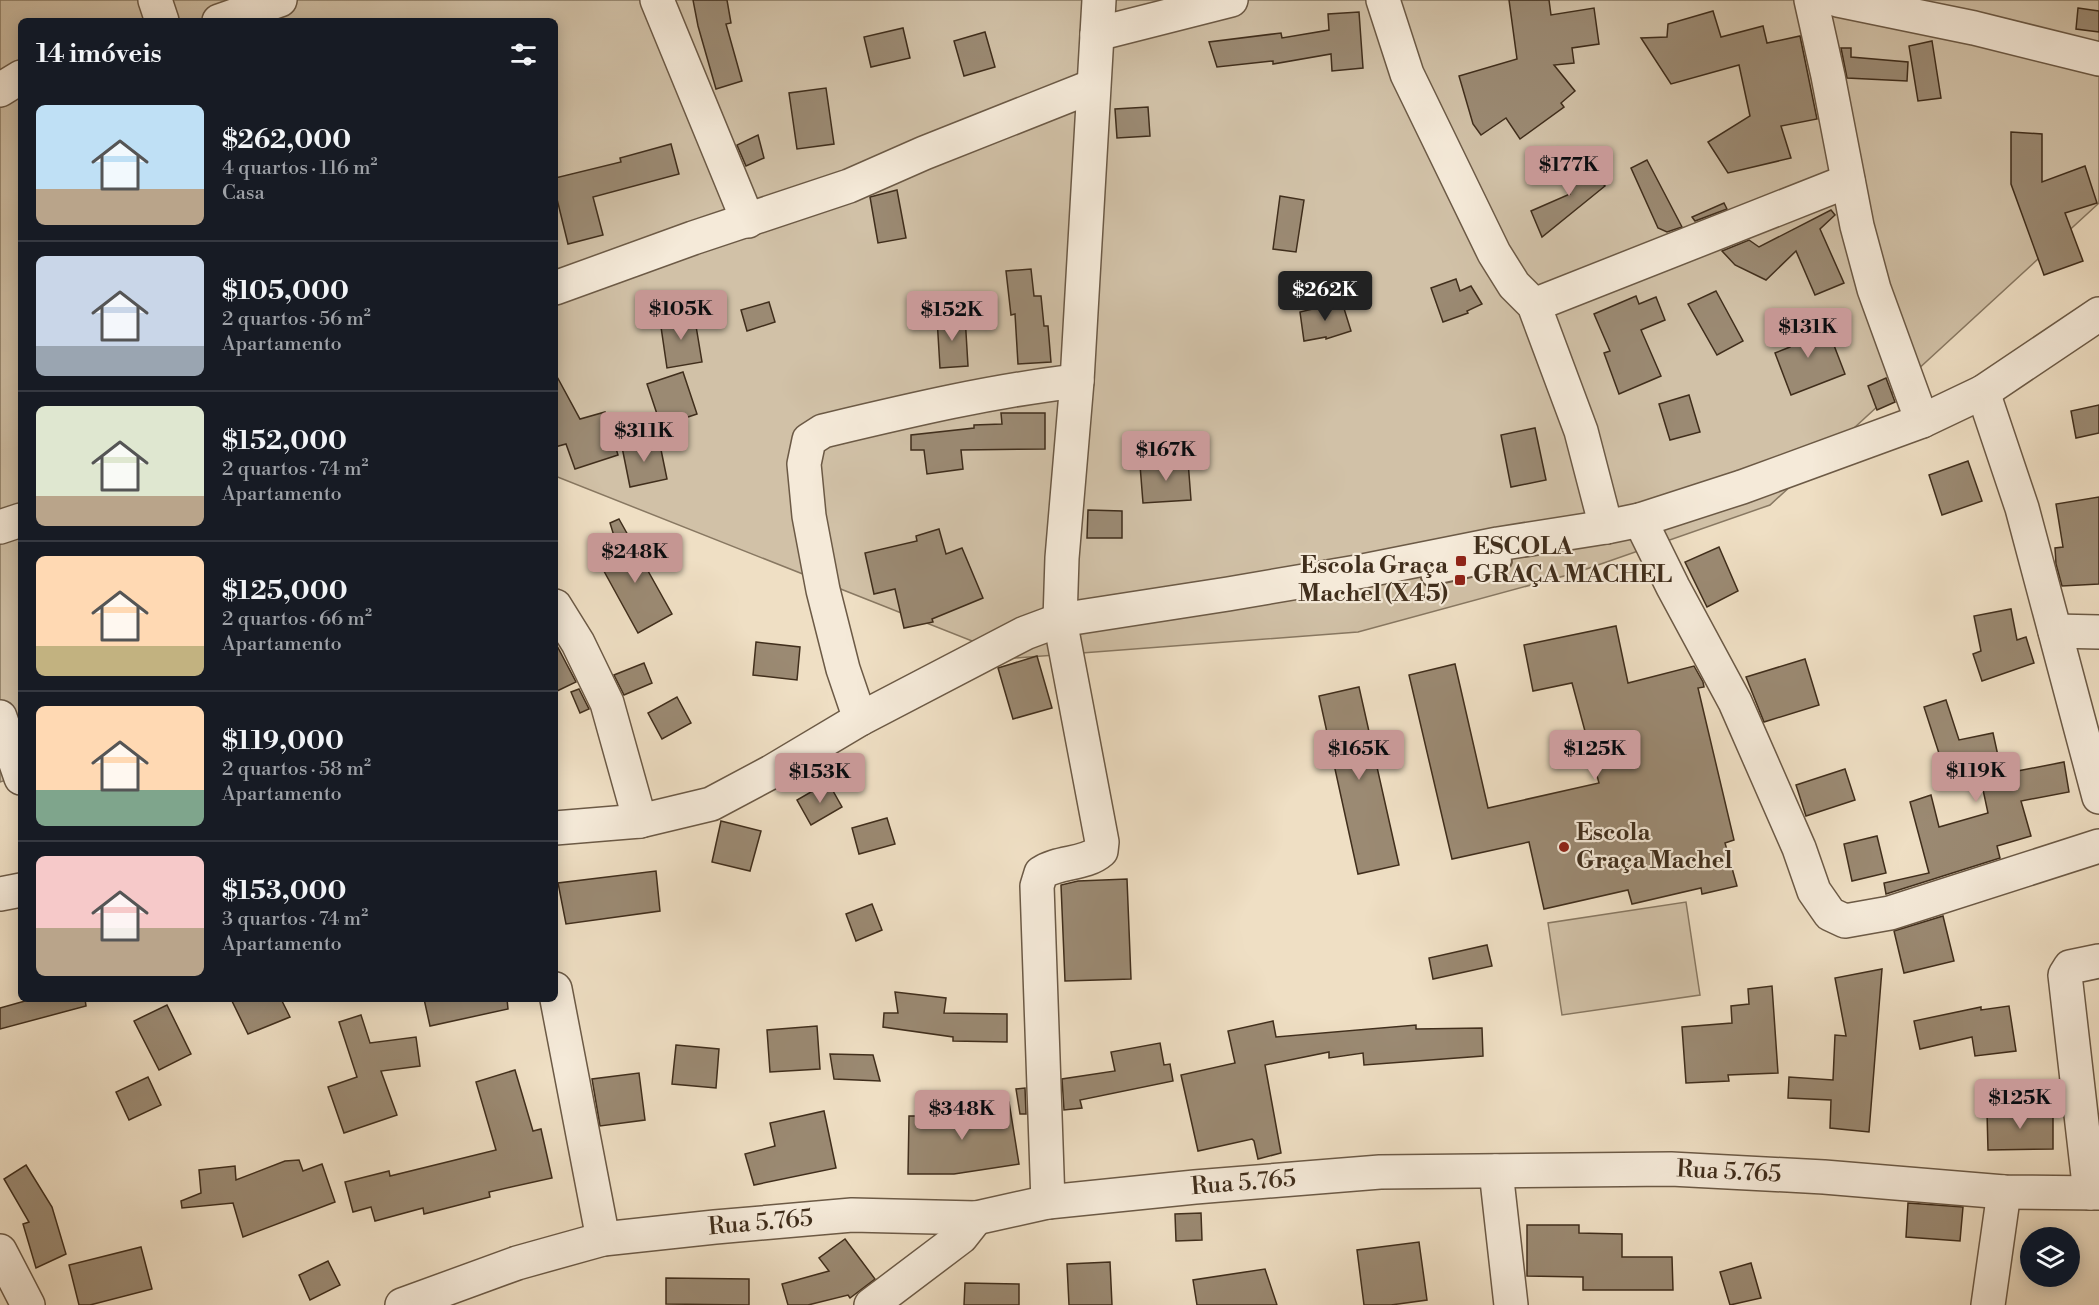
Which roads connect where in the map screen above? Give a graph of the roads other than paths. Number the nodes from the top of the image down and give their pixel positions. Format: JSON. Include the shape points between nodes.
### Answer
{"nodes":[{"id":1,"x":155,"y":0,"type":"edge"},
{"id":2,"x":280,"y":0,"type":"edge"},
{"id":3,"x":657,"y":0,"type":"edge"},
{"id":4,"x":1099,"y":0,"type":"edge"},
{"id":5,"x":1231,"y":0,"type":"edge"},
{"id":6,"x":1383,"y":0,"type":"edge"},
{"id":7,"x":1810,"y":0,"type":"edge"},
{"id":8,"x":1838,"y":0,"type":"edge"},
{"id":9,"x":161,"y":18,"type":"edge"},
{"id":10,"x":228,"y":18,"type":"edge"},
{"id":11,"x":1097,"y":34,"type":"junction"},
{"id":12,"x":2099,"y":59,"type":"edge"},
{"id":13,"x":18,"y":63,"type":"edge"},
{"id":14,"x":0,"y":64,"type":"edge"},
{"id":15,"x":18,"y":79,"type":"edge"},
{"id":16,"x":1093,"y":86,"type":"junction"},
{"id":17,"x":0,"y":90,"type":"edge"},
{"id":18,"x":1848,"y":181,"type":"junction"},
{"id":19,"x":748,"y":221,"type":"junction"},
{"id":20,"x":558,"y":287,"type":"edge"},
{"id":21,"x":1534,"y":304,"type":"junction"},
{"id":22,"x":2099,"y":314,"type":"edge"},
{"id":23,"x":1077,"y":381,"type":"junction"},
{"id":24,"x":1983,"y":392,"type":"junction"},
{"id":25,"x":1922,"y":421,"type":"junction"},
{"id":26,"x":1640,"y":520,"type":"junction"},
{"id":27,"x":18,"y":521,"type":"edge"},
{"id":28,"x":0,"y":527,"type":"edge"},
{"id":29,"x":1606,"y":527,"type":"junction"},
{"id":30,"x":558,"y":611,"type":"edge"},
{"id":31,"x":1059,"y":620,"type":"junction"},
{"id":32,"x":2055,"y":631,"type":"junction"},
{"id":33,"x":2099,"y":632,"type":"edge"},
{"id":34,"x":0,"y":717,"type":"edge"},
{"id":35,"x":860,"y":719,"type":"junction"},
{"id":36,"x":18,"y":769,"type":"edge"},
{"id":37,"x":2099,"y":797,"type":"edge"},
{"id":38,"x":640,"y":820,"type":"junction"},
{"id":39,"x":558,"y":828,"type":"edge"},
{"id":40,"x":2099,"y":846,"type":"edge"},
{"id":41,"x":18,"y":891,"type":"edge"},
{"id":42,"x":0,"y":894,"type":"edge"},
{"id":43,"x":2099,"y":961,"type":"edge"},
{"id":44,"x":557,"y":1002,"type":"edge"},
{"id":45,"x":1496,"y":1171,"type":"junction"},
{"id":46,"x":2004,"y":1192,"type":"junction"},
{"id":47,"x":2094,"y":1193,"type":"edge"},
{"id":48,"x":1048,"y":1202,"type":"junction"},
{"id":49,"x":976,"y":1218,"type":"junction"},
{"id":50,"x":603,"y":1239,"type":"junction"},
{"id":51,"x":0,"y":1251,"type":"edge"},
{"id":52,"x":28,"y":1305,"type":"edge"},
{"id":53,"x":402,"y":1305,"type":"edge"},
{"id":54,"x":871,"y":1305,"type":"edge"},
{"id":55,"x":1511,"y":1305,"type":"edge"},
{"id":56,"x":1988,"y":1305,"type":"edge"}],
"edges":[{"from":1,"to":9,"type":"street"},
{"from":2,"to":10,"type":"street"},
{"from":3,"to":19,"type":"street"},
{"from":4,"to":11,"type":"street"},
{"from":5,"to":11,"type":"street"},
{"from":6,"to":21,"type":"street","via":[[1407,74],[1494,253],[1514,285]]},
{"from":7,"to":18,"type":"street"},
{"from":8,"to":12,"type":"street"},
{"from":11,"to":16,"type":"street"},
{"from":13,"to":14,"type":"street"},
{"from":15,"to":17,"type":"street"},
{"from":16,"to":19,"type":"street","via":[[849,186]]},
{"from":16,"to":23,"type":"street"},
{"from":18,"to":21,"type":"street"},
{"from":18,"to":25,"type":"street","via":[[1874,289]]},
{"from":19,"to":20,"type":"street"},
{"from":21,"to":29,"type":"street","via":[[1581,431]]},
{"from":22,"to":24,"type":"street"},
{"from":23,"to":31,"type":"street"},
{"from":23,"to":35,"type":"street","via":[[929,405],[822,432],[809,440],[804,464],[809,516],[843,669]]},
{"from":24,"to":25,"type":"street"},
{"from":24,"to":32,"type":"street","via":[[2022,508]]},
{"from":25,"to":26,"type":"street"},
{"from":26,"to":29,"type":"street"},
{"from":26,"to":40,"type":"street","via":[[1735,702],[1814,891],[1830,914],[1845,921],[1890,913]]},
{"from":27,"to":28,"type":"street"},
{"from":29,"to":31,"type":"street"},
{"from":30,"to":38,"type":"street","via":[[607,703]]},
{"from":31,"to":35,"type":"street","via":[[1025,633]]},
{"from":31,"to":48,"type":"street","via":[[1102,842],[1101,851],[1094,857],[1041,873],[1037,886]]},
{"from":32,"to":33,"type":"street"},
{"from":32,"to":37,"type":"street"},
{"from":34,"to":36,"type":"street"},
{"from":35,"to":38,"type":"street","via":[[711,804]]},
{"from":38,"to":39,"type":"street"},
{"from":41,"to":42,"type":"street"},
{"from":43,"to":47,"type":"street","via":[[2070,967],[2065,975]]},
{"from":44,"to":50,"type":"street"},
{"from":45,"to":46,"type":"street","name":"Rua 5.765","via":[[1671,1169]]},
{"from":45,"to":48,"type":"street","name":"Rua 5.765","via":[[1380,1172]]},
{"from":45,"to":55,"type":"street"},
{"from":46,"to":47,"type":"street","name":"Rua 5.765"},
{"from":46,"to":56,"type":"street"},
{"from":48,"to":49,"type":"street","name":"Rua 5.765"},
{"from":49,"to":50,"type":"street","name":"Rua 5.765","via":[[852,1215]]},
{"from":49,"to":54,"type":"street","via":[[960,1237]]},
{"from":50,"to":53,"type":"street","name":"Rua 5.765","via":[[517,1263]]},
{"from":51,"to":52,"type":"street"}]}
